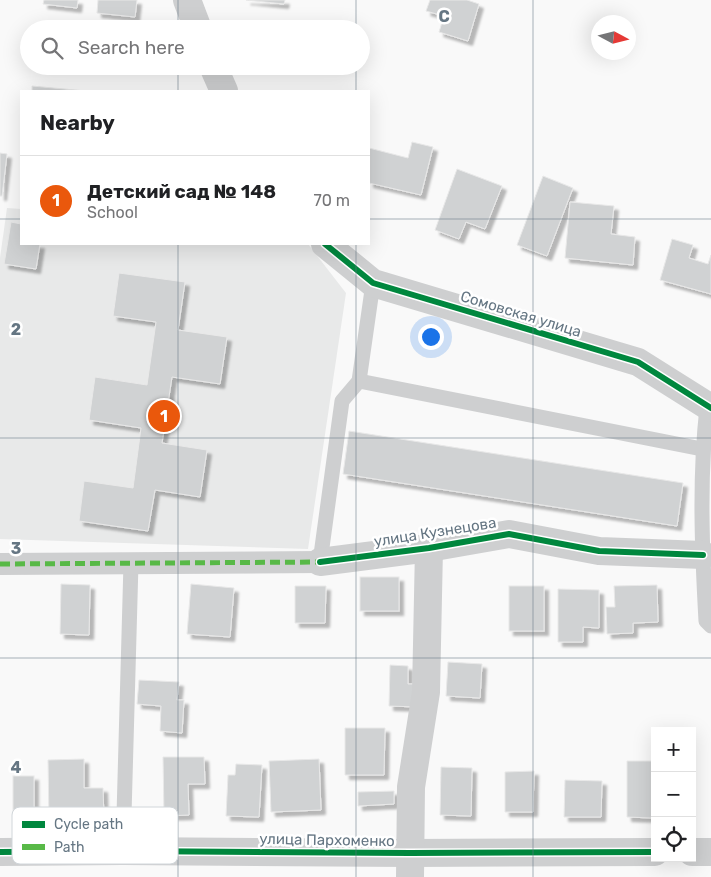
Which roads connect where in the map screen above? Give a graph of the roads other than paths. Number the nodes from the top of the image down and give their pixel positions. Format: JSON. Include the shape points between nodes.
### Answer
{"nodes":[{"id":1,"x":187,"y":0,"type":"edge"},
{"id":2,"x":195,"y":20,"type":"edge"},
{"id":3,"x":218,"y":75,"type":"edge"},
{"id":4,"x":224,"y":90,"type":"edge"},
{"id":5,"x":327,"y":245,"type":"edge"},
{"id":6,"x":372,"y":283,"type":"junction"},
{"id":7,"x":359,"y":381,"type":"junction"},
{"id":8,"x":709,"y":408,"type":"edge"},
{"id":9,"x":702,"y":449,"type":"junction"},
{"id":10,"x":707,"y":465,"type":"edge"},
{"id":11,"x":430,"y":548,"type":"junction"},
{"id":12,"x":702,"y":555,"type":"junction"},
{"id":13,"x":320,"y":562,"type":"junction"},
{"id":14,"x":131,"y":563,"type":"junction"},
{"id":15,"x":0,"y":564,"type":"edge"},
{"id":16,"x":711,"y":626,"type":"edge"},
{"id":17,"x":124,"y":807,"type":"edge"},
{"id":18,"x":651,"y":852,"type":"edge"},
{"id":19,"x":696,"y":852,"type":"edge"},
{"id":20,"x":711,"y":852,"type":"edge"},
{"id":21,"x":178,"y":854,"type":"edge"},
{"id":22,"x":410,"y":865,"type":"edge"}],
"edges":[{"from":1,"to":2,"type":"street"},
{"from":3,"to":4,"type":"street"},
{"from":5,"to":6,"type":"street","name":"Сомовская улица"},
{"from":6,"to":7,"type":"lane"},
{"from":6,"to":8,"type":"street","name":"Сомовская улица","via":[[638,362]]},
{"from":7,"to":9,"type":"lane"},
{"from":7,"to":13,"type":"lane","via":[[342,401]]},
{"from":8,"to":9,"type":"lane"},
{"from":9,"to":10,"type":"lane"},
{"from":10,"to":12,"type":"lane"},
{"from":11,"to":12,"type":"street","name":"улица Кузнецова","via":[[508,534],[599,551]]},
{"from":11,"to":13,"type":"street","name":"улица Кузнецова"},
{"from":11,"to":22,"type":"street","via":[[426,692],[412,787]]},
{"from":12,"to":16,"type":"lane","via":[[706,621]]},
{"from":13,"to":14,"type":"street","name":"улица Кузнецова"},
{"from":14,"to":15,"type":"street","name":"улица Кузнецова"},
{"from":14,"to":17,"type":"lane"},
{"from":18,"to":22,"type":"street","name":"улица Пархоменко"},
{"from":19,"to":20,"type":"street"},
{"from":21,"to":22,"type":"street","name":"улица Пархоменко"}]}
